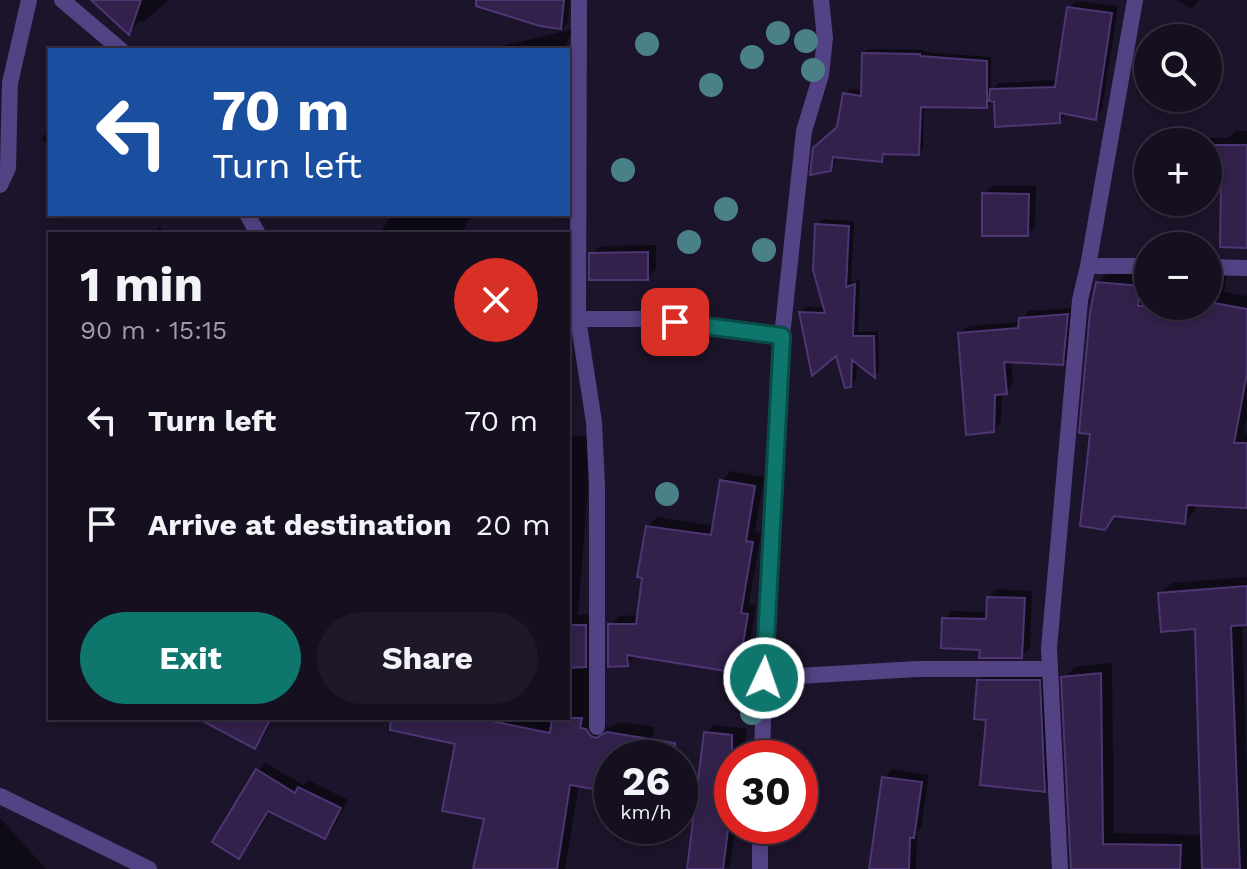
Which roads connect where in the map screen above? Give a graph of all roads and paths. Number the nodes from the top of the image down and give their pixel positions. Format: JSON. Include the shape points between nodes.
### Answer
{"nodes":[{"id":1,"x":29,"y":0,"type":"edge"},
{"id":2,"x":62,"y":0,"type":"edge"},
{"id":3,"x":579,"y":0,"type":"edge"},
{"id":4,"x":821,"y":0,"type":"edge"},
{"id":5,"x":1135,"y":0,"type":"edge"},
{"id":6,"x":119,"y":48,"type":"edge"},
{"id":7,"x":0,"y":185,"type":"edge"},
{"id":8,"x":1088,"y":266,"type":"junction"},
{"id":9,"x":1134,"y":266,"type":"edge"},
{"id":10,"x":1222,"y":267,"type":"edge"},
{"id":11,"x":1247,"y":268,"type":"edge"},
{"id":12,"x":573,"y":320,"type":"edge"},
{"id":13,"x":782,"y":336,"type":"junction"},
{"id":14,"x":1050,"y":669,"type":"junction"},
{"id":15,"x":764,"y":678,"type":"junction"},
{"id":16,"x":597,"y":727,"type":"dead end"},
{"id":17,"x":762,"y":740,"type":"edge"},
{"id":18,"x":0,"y":796,"type":"edge"},
{"id":19,"x":760,"y":844,"type":"edge"},
{"id":20,"x":149,"y":869,"type":"edge"},
{"id":21,"x":760,"y":869,"type":"edge"},
{"id":22,"x":1060,"y":869,"type":"edge"}],
"edges":[{"from":1,"to":7,"type":"street","via":[[10,83],[8,168]]},
{"from":2,"to":6,"type":"street"},
{"from":3,"to":12,"type":"street"},
{"from":4,"to":13,"type":"street","via":[[821,75],[804,131]]},
{"from":5,"to":8,"type":"street"},
{"from":8,"to":9,"type":"street"},
{"from":8,"to":14,"type":"street","via":[[1080,300]]},
{"from":10,"to":11,"type":"street"},
{"from":12,"to":13,"type":"street","via":[[649,319]]},
{"from":12,"to":16,"type":"street","via":[[594,422]]},
{"from":13,"to":15,"type":"street"},
{"from":14,"to":15,"type":"street","via":[[917,669]]},
{"from":14,"to":22,"type":"street"},
{"from":15,"to":17,"type":"street"},
{"from":18,"to":20,"type":"street"},
{"from":19,"to":21,"type":"street"}]}
